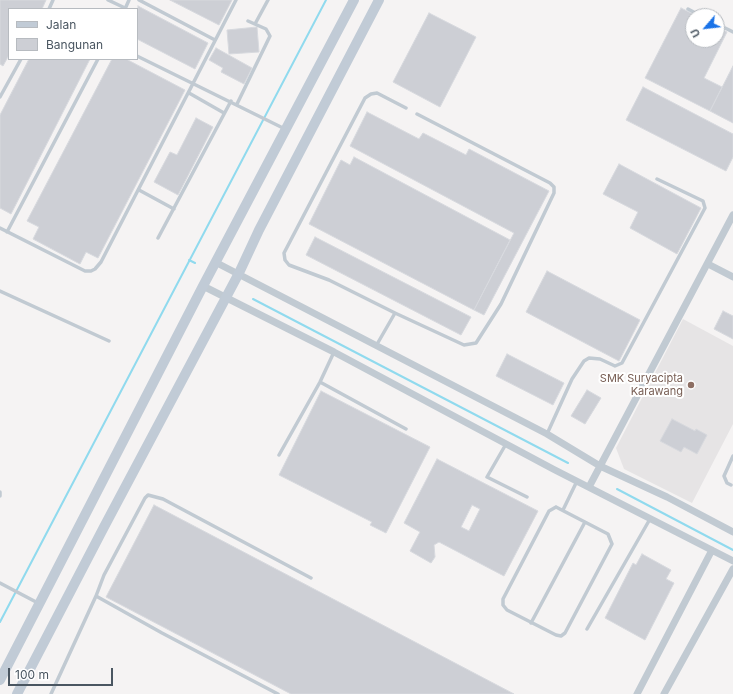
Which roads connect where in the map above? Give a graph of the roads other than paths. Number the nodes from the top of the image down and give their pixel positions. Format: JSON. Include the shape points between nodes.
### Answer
{"nodes":[{"id":1,"x":108,"y":0,"type":"edge"},
{"id":2,"x":139,"y":0,"type":"edge"},
{"id":3,"x":236,"y":0,"type":"edge"},
{"id":4,"x":268,"y":0,"type":"edge"},
{"id":5,"x":354,"y":0,"type":"edge"},
{"id":6,"x":380,"y":0,"type":"edge"},
{"id":7,"x":123,"y":8,"type":"edge"},
{"id":8,"x":248,"y":21,"type":"dead end"},
{"id":9,"x":255,"y":24,"type":"junction"},
{"id":10,"x":215,"y":40,"type":"junction"},
{"id":11,"x":138,"y":57,"type":"edge"},
{"id":12,"x":20,"y":60,"type":"edge"},
{"id":13,"x":97,"y":60,"type":"edge"},
{"id":14,"x":193,"y":85,"type":"junction"},
{"id":15,"x":189,"y":93,"type":"junction"},
{"id":16,"x":0,"y":97,"type":"edge"},
{"id":17,"x":231,"y":101,"type":"junction"},
{"id":18,"x":237,"y":104,"type":"junction"},
{"id":19,"x":406,"y":108,"type":"dead end"},
{"id":20,"x":224,"y":113,"type":"junction"},
{"id":21,"x":417,"y":114,"type":"dead end"},
{"id":22,"x":281,"y":128,"type":"junction"},
{"id":23,"x":657,"y":179,"type":"dead end"},
{"id":24,"x":138,"y":190,"type":"junction"},
{"id":25,"x":174,"y":209,"type":"junction"},
{"id":26,"x":733,"y":215,"type":"edge"},
{"id":27,"x":0,"y":228,"type":"edge"},
{"id":28,"x":7,"y":232,"type":"junction"},
{"id":29,"x":158,"y":238,"type":"dead end"},
{"id":30,"x":217,"y":263,"type":"junction"},
{"id":31,"x":708,"y":264,"type":"junction"},
{"id":32,"x":239,"y":273,"type":"junction"},
{"id":33,"x":733,"y":276,"type":"edge"},
{"id":34,"x":203,"y":286,"type":"junction"},
{"id":35,"x":0,"y":291,"type":"edge"},
{"id":36,"x":225,"y":298,"type":"junction"},
{"id":37,"x":395,"y":313,"type":"junction"},
{"id":38,"x":109,"y":341,"type":"dead end"},
{"id":39,"x":376,"y":346,"type":"junction"},
{"id":40,"x":334,"y":352,"type":"junction"},
{"id":41,"x":320,"y":382,"type":"junction"},
{"id":42,"x":406,"y":429,"type":"dead end"},
{"id":43,"x":547,"y":434,"type":"junction"},
{"id":44,"x":506,"y":444,"type":"junction"},
{"id":45,"x":279,"y":455,"type":"dead end"},
{"id":46,"x":733,"y":456,"type":"edge"},
{"id":47,"x":600,"y":466,"type":"junction"},
{"id":48,"x":577,"y":481,"type":"junction"},
{"id":49,"x":731,"y":485,"type":"dead end"},
{"id":50,"x":589,"y":487,"type":"junction"},
{"id":51,"x":0,"y":492,"type":"edge"},
{"id":52,"x":0,"y":496,"type":"edge"},
{"id":53,"x":527,"y":497,"type":"dead end"},
{"id":54,"x":563,"y":510,"type":"junction"},
{"id":55,"x":650,"y":518,"type":"junction"},
{"id":56,"x":584,"y":522,"type":"junction"},
{"id":57,"x":733,"y":532,"type":"edge"},
{"id":58,"x":712,"y":550,"type":"junction"},
{"id":59,"x":733,"y":561,"type":"edge"},
{"id":60,"x":733,"y":569,"type":"edge"},
{"id":61,"x":311,"y":578,"type":"dead end"},
{"id":62,"x":0,"y":583,"type":"edge"},
{"id":63,"x":96,"y":596,"type":"junction"},
{"id":64,"x":40,"y":604,"type":"junction"},
{"id":65,"x":531,"y":623,"type":"junction"},
{"id":66,"x":587,"y":629,"type":"dead end"},
{"id":67,"x":0,"y":680,"type":"edge"},
{"id":68,"x":17,"y":694,"type":"edge"},
{"id":69,"x":51,"y":694,"type":"edge"},
{"id":70,"x":278,"y":694,"type":"edge"},
{"id":71,"x":637,"y":694,"type":"edge"},
{"id":72,"x":664,"y":694,"type":"edge"}],
"edges":[{"from":1,"to":7,"type":"lane"},
{"from":2,"to":10,"type":"lane"},
{"from":3,"to":10,"type":"lane"},
{"from":4,"to":9,"type":"lane"},
{"from":5,"to":22,"type":"street"},
{"from":6,"to":32,"type":"street"},
{"from":8,"to":9,"type":"lane"},
{"from":9,"to":18,"type":"lane","via":[[270,33],[270,40]]},
{"from":10,"to":14,"type":"lane"},
{"from":11,"to":14,"type":"lane"},
{"from":12,"to":16,"type":"lane"},
{"from":13,"to":28,"type":"lane"},
{"from":14,"to":15,"type":"lane"},
{"from":14,"to":17,"type":"lane"},
{"from":15,"to":20,"type":"lane"},
{"from":15,"to":24,"type":"lane"},
{"from":17,"to":18,"type":"lane"},
{"from":17,"to":20,"type":"lane"},
{"from":18,"to":22,"type":"lane"},
{"from":19,"to":37,"type":"lane","via":[[377,93],[365,98],[284,253],[289,266],[329,280]]},
{"from":20,"to":25,"type":"lane"},
{"from":21,"to":37,"type":"lane","via":[[550,183],[554,187],[554,193],[501,304],[476,343],[464,345]]},
{"from":22,"to":30,"type":"street"},
{"from":23,"to":43,"type":"lane","via":[[703,201],[706,208],[622,363],[615,366],[600,359],[589,358],[584,361],[572,379]]},
{"from":24,"to":25,"type":"lane"},
{"from":24,"to":28,"type":"lane","via":[[101,262],[91,271],[85,271]]},
{"from":25,"to":29,"type":"lane"},
{"from":26,"to":31,"type":"street"},
{"from":27,"to":28,"type":"lane"},
{"from":30,"to":32,"type":"street"},
{"from":30,"to":34,"type":"street"},
{"from":31,"to":33,"type":"street"},
{"from":31,"to":47,"type":"street"},
{"from":32,"to":36,"type":"street"},
{"from":32,"to":39,"type":"street"},
{"from":34,"to":36,"type":"street"},
{"from":34,"to":64,"type":"street"},
{"from":35,"to":38,"type":"lane"},
{"from":36,"to":40,"type":"street"},
{"from":36,"to":68,"type":"street"},
{"from":37,"to":39,"type":"lane"},
{"from":39,"to":43,"type":"street"},
{"from":40,"to":41,"type":"lane"},
{"from":40,"to":44,"type":"street"},
{"from":41,"to":42,"type":"lane"},
{"from":41,"to":45,"type":"lane"},
{"from":43,"to":47,"type":"street"},
{"from":44,"to":48,"type":"street"},
{"from":44,"to":53,"type":"lane","via":[[487,477]]},
{"from":46,"to":49,"type":"lane","via":[[724,476]]},
{"from":47,"to":50,"type":"street"},
{"from":47,"to":57,"type":"street","via":[[667,497]]},
{"from":48,"to":50,"type":"street"},
{"from":48,"to":54,"type":"lane"},
{"from":50,"to":55,"type":"street"},
{"from":51,"to":52,"type":"lane"},
{"from":54,"to":56,"type":"lane"},
{"from":54,"to":65,"type":"lane","via":[[556,507],[549,511],[503,599],[503,605],[507,610]]},
{"from":55,"to":58,"type":"street"},
{"from":55,"to":66,"type":"lane"},
{"from":56,"to":65,"type":"lane"},
{"from":56,"to":65,"type":"lane","via":[[608,534],[612,544],[565,633],[561,636],[556,635]]},
{"from":58,"to":59,"type":"street"},
{"from":58,"to":71,"type":"street"},
{"from":60,"to":72,"type":"street"},
{"from":61,"to":63,"type":"lane","via":[[163,499],[148,494],[104,575]]},
{"from":62,"to":64,"type":"lane"},
{"from":63,"to":69,"type":"lane"},
{"from":63,"to":70,"type":"lane"},
{"from":64,"to":67,"type":"street"}]}
